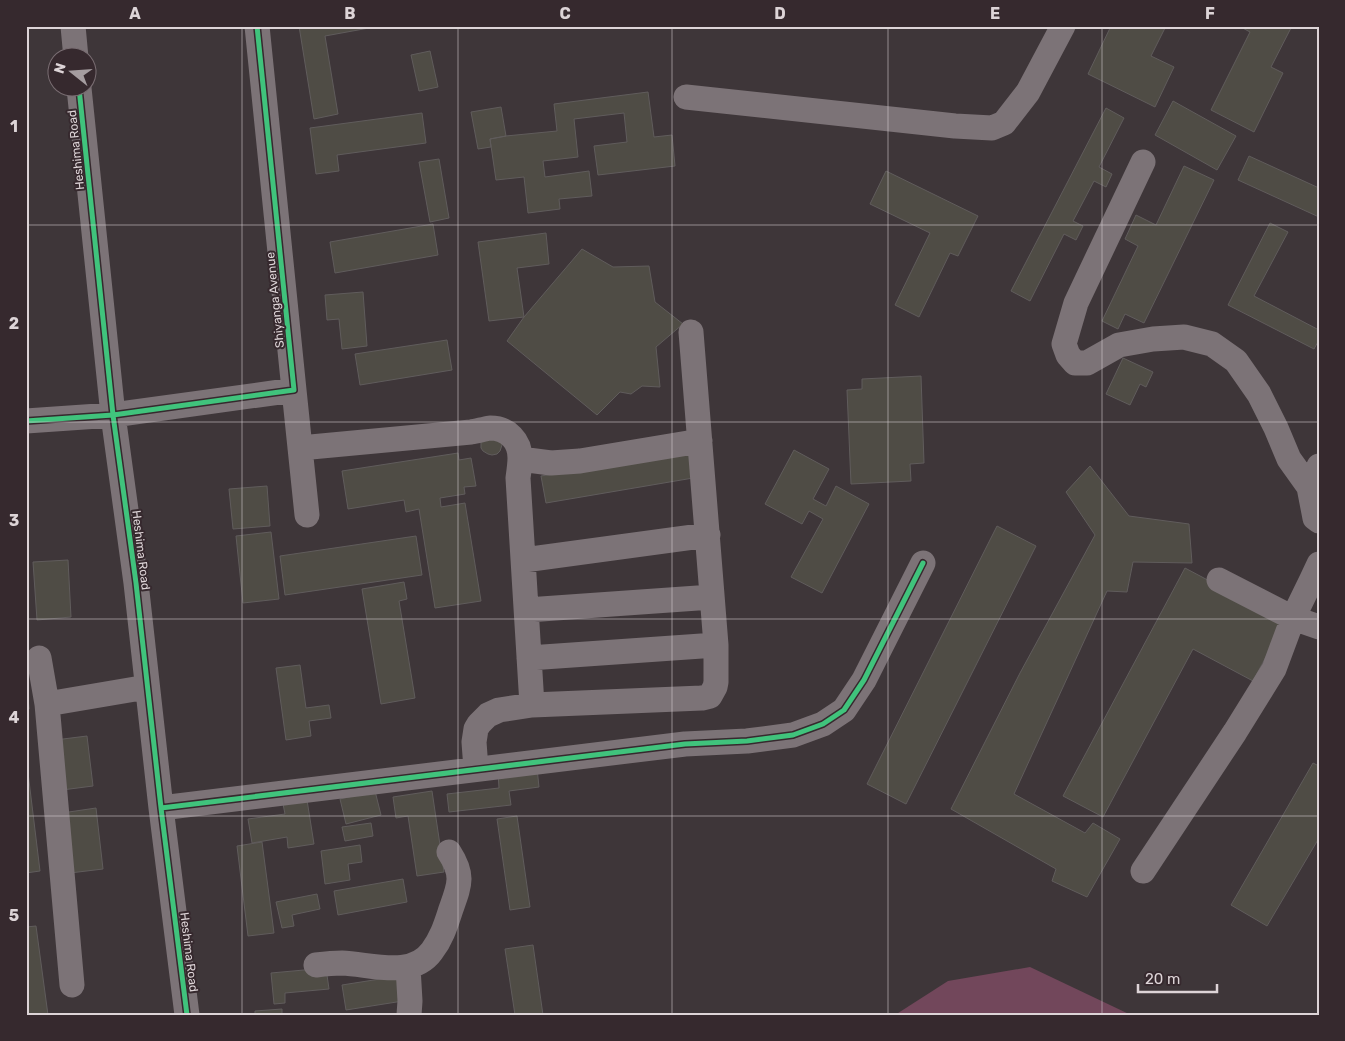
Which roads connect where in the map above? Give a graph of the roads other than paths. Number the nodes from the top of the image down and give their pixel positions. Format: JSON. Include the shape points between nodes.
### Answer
{"nodes":[{"id":1,"x":73,"y":26,"type":"edge"},
{"id":2,"x":256,"y":26,"type":"edge"},
{"id":3,"x":1063,"y":26,"type":"edge"},
{"id":4,"x":75,"y":48,"type":"edge"},
{"id":5,"x":686,"y":97,"type":"dead end"},
{"id":6,"x":81,"y":98,"type":"edge"},
{"id":7,"x":1143,"y":162,"type":"dead end"},
{"id":8,"x":691,"y":332,"type":"dead end"},
{"id":9,"x":294,"y":390,"type":"junction"},
{"id":10,"x":113,"y":415,"type":"junction"},
{"id":11,"x":26,"y":421,"type":"edge"},
{"id":12,"x":700,"y":441,"type":"junction"},
{"id":13,"x":300,"y":448,"type":"junction"},
{"id":14,"x":520,"y":459,"type":"junction"},
{"id":15,"x":1314,"y":477,"type":"edge"},
{"id":16,"x":307,"y":515,"type":"dead end"},
{"id":17,"x":1319,"y":521,"type":"edge"},
{"id":18,"x":708,"y":535,"type":"junction"},
{"id":19,"x":524,"y":560,"type":"junction"},
{"id":20,"x":923,"y":564,"type":"dead end"},
{"id":21,"x":1319,"y":564,"type":"edge"},
{"id":22,"x":1220,"y":580,"type":"dead end"},
{"id":23,"x":712,"y":597,"type":"junction"},
{"id":24,"x":526,"y":610,"type":"junction"},
{"id":25,"x":1293,"y":618,"type":"junction"},
{"id":26,"x":1319,"y":627,"type":"edge"},
{"id":27,"x":716,"y":645,"type":"junction"},
{"id":28,"x":39,"y":658,"type":"dead end"},
{"id":29,"x":530,"y":658,"type":"junction"},
{"id":30,"x":147,"y":688,"type":"junction"},
{"id":31,"x":47,"y":704,"type":"junction"},
{"id":32,"x":532,"y":705,"type":"junction"},
{"id":33,"x":476,"y":769,"type":"junction"},
{"id":34,"x":161,"y":808,"type":"junction"},
{"id":35,"x":450,"y":852,"type":"dead end"},
{"id":36,"x":1143,"y":871,"type":"dead end"},
{"id":37,"x":316,"y":965,"type":"dead end"},
{"id":38,"x":408,"y":967,"type":"junction"},
{"id":39,"x":72,"y":985,"type":"dead end"},
{"id":40,"x":187,"y":1015,"type":"edge"},
{"id":41,"x":409,"y":1015,"type":"edge"}],
"edges":[{"from":1,"to":4,"type":"street"},
{"from":2,"to":9,"type":"street","name":"Shiyanga Avenue"},
{"from":3,"to":5,"type":"street","via":[[1028,92],[1004,123],[992,128]]},
{"from":6,"to":10,"type":"street","name":"Heshima Road"},
{"from":7,"to":15,"type":"street","via":[[1076,302],[1064,344],[1068,355],[1075,363],[1087,363],[1119,345],[1153,339],[1184,337],[1212,344],[1236,362],[1259,394],[1289,459]]},
{"from":8,"to":12,"type":"street"},
{"from":9,"to":10,"type":"street"},
{"from":9,"to":13,"type":"street","name":"Shiyanga Avenue"},
{"from":10,"to":11,"type":"street"},
{"from":10,"to":30,"type":"street","name":"Heshima Road"},
{"from":12,"to":14,"type":"street","via":[[580,461],[551,463]]},
{"from":12,"to":18,"type":"street"},
{"from":13,"to":14,"type":"street","via":[[493,428],[514,438]]},
{"from":13,"to":16,"type":"street","name":"Shiyanga Avenue"},
{"from":14,"to":19,"type":"street","via":[[518,478]]},
{"from":15,"to":17,"type":"street","via":[[1315,518]]},
{"from":18,"to":19,"type":"street"},
{"from":18,"to":23,"type":"street"},
{"from":19,"to":24,"type":"street"},
{"from":20,"to":33,"type":"street","via":[[864,680],[844,710],[823,724],[793,735],[747,741],[685,744]]},
{"from":21,"to":25,"type":"street"},
{"from":22,"to":25,"type":"street"},
{"from":23,"to":24,"type":"street"},
{"from":23,"to":27,"type":"street"},
{"from":24,"to":29,"type":"street"},
{"from":25,"to":26,"type":"street"},
{"from":25,"to":36,"type":"street","via":[[1274,669]]},
{"from":27,"to":29,"type":"street"},
{"from":27,"to":32,"type":"street","via":[[716,682],[713,692],[707,697]]},
{"from":28,"to":31,"type":"street"},
{"from":29,"to":32,"type":"street"},
{"from":30,"to":31,"type":"street"},
{"from":30,"to":34,"type":"street","name":"Heshima Road"},
{"from":31,"to":39,"type":"street"},
{"from":32,"to":33,"type":"street","via":[[499,710],[488,714],[478,724],[474,736]]},
{"from":33,"to":34,"type":"street"},
{"from":34,"to":40,"type":"street","name":"Heshima Road"},
{"from":35,"to":38,"type":"street","via":[[460,874],[442,935],[431,952]]},
{"from":37,"to":38,"type":"street","via":[[341,963]]},
{"from":38,"to":41,"type":"street"}]}
